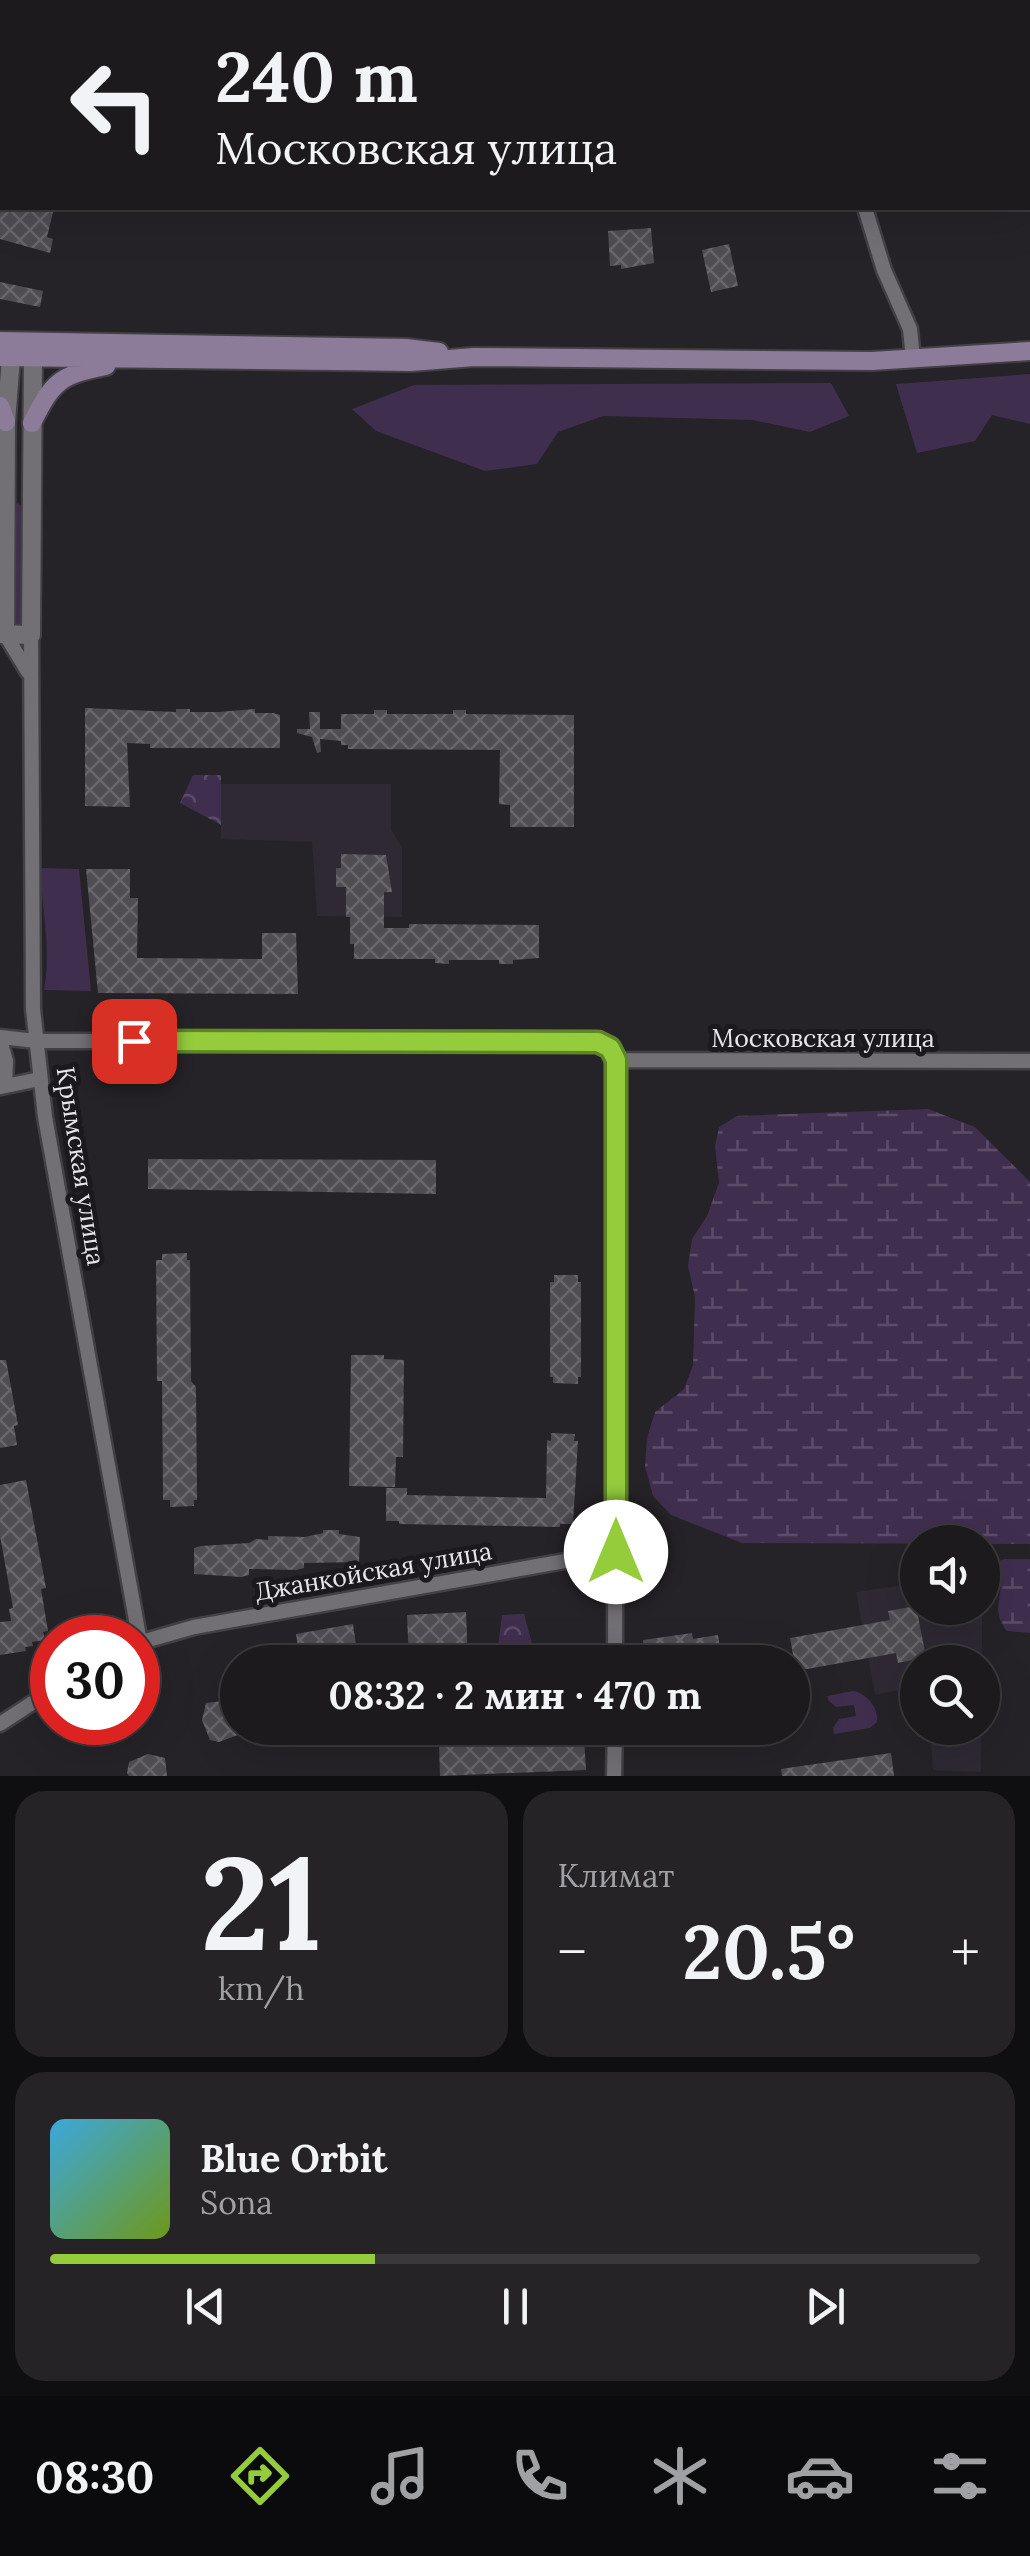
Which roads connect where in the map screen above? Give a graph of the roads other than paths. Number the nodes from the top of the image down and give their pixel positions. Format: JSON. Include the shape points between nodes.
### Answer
{"nodes":[{"id":1,"x":866,"y":210,"type":"edge"},
{"id":2,"x":0,"y":341,"type":"edge"},
{"id":3,"x":28,"y":350,"type":"junction"},
{"id":4,"x":1030,"y":352,"type":"edge"},
{"id":5,"x":474,"y":357,"type":"junction"},
{"id":6,"x":6,"y":358,"type":"edge"},
{"id":7,"x":913,"y":358,"type":"junction"},
{"id":8,"x":147,"y":359,"type":"junction"},
{"id":9,"x":3,"y":414,"type":"edge"},
{"id":10,"x":32,"y":423,"type":"junction"},
{"id":11,"x":6,"y":496,"type":"junction"},
{"id":12,"x":32,"y":496,"type":"junction"},
{"id":13,"x":2,"y":634,"type":"edge"},
{"id":14,"x":31,"y":635,"type":"junction"},
{"id":15,"x":33,"y":692,"type":"junction"},
{"id":16,"x":0,"y":1039,"type":"edge"},
{"id":17,"x":36,"y":1041,"type":"junction"},
{"id":18,"x":614,"y":1054,"type":"junction"},
{"id":19,"x":1030,"y":1060,"type":"edge"},
{"id":20,"x":40,"y":1079,"type":"junction"},
{"id":21,"x":3,"y":1086,"type":"edge"},
{"id":22,"x":616,"y":1552,"type":"junction"},
{"id":23,"x":134,"y":1615,"type":"edge"},
{"id":24,"x":160,"y":1637,"type":"edge"},
{"id":25,"x":615,"y":1645,"type":"edge"},
{"id":26,"x":30,"y":1704,"type":"edge"},
{"id":27,"x":0,"y":1724,"type":"edge"},
{"id":28,"x":615,"y":1745,"type":"edge"},
{"id":29,"x":614,"y":1776,"type":"edge"}],
"edges":[{"from":1,"to":7,"type":"street","via":[[910,329]]},
{"from":2,"to":3,"type":"main road"},
{"from":3,"to":5,"type":"main road","via":[[406,348]]},
{"from":3,"to":6,"type":"main road"},
{"from":3,"to":8,"type":"main road"},
{"from":3,"to":10,"type":"street","name":"Крымская улица"},
{"from":4,"to":7,"type":"main road"},
{"from":5,"to":7,"type":"main road"},
{"from":5,"to":8,"type":"main road"},
{"from":6,"to":9,"type":"street","name":"Крымская улица"},
{"from":8,"to":10,"type":"main road","via":[[71,373],[44,398]]},
{"from":9,"to":11,"type":"street","name":"Крымская улица"},
{"from":10,"to":12,"type":"street","name":"Крымская улица"},
{"from":11,"to":12,"type":"street"},
{"from":11,"to":13,"type":"street","name":"Крымская улица"},
{"from":12,"to":14,"type":"street","name":"Крымская улица"},
{"from":13,"to":14,"type":"street"},
{"from":13,"to":15,"type":"street","name":"Крымская улица","via":[[24,661]]},
{"from":14,"to":15,"type":"street","name":"Крымская улица"},
{"from":15,"to":17,"type":"street","name":"Крымская улица"},
{"from":16,"to":17,"type":"street","name":"Московская улица"},
{"from":16,"to":21,"type":"street"},
{"from":17,"to":18,"type":"street","name":"Московская улица","via":[[598,1042]]},
{"from":17,"to":20,"type":"street","name":"Крымская улица"},
{"from":18,"to":19,"type":"street","name":"Московская улица"},
{"from":18,"to":22,"type":"street"},
{"from":20,"to":21,"type":"street"},
{"from":20,"to":23,"type":"street","name":"Крымская улица"},
{"from":22,"to":24,"type":"street","name":"Джанкойская улица"},
{"from":22,"to":25,"type":"street"},
{"from":26,"to":27,"type":"street"},
{"from":28,"to":29,"type":"street"}]}
